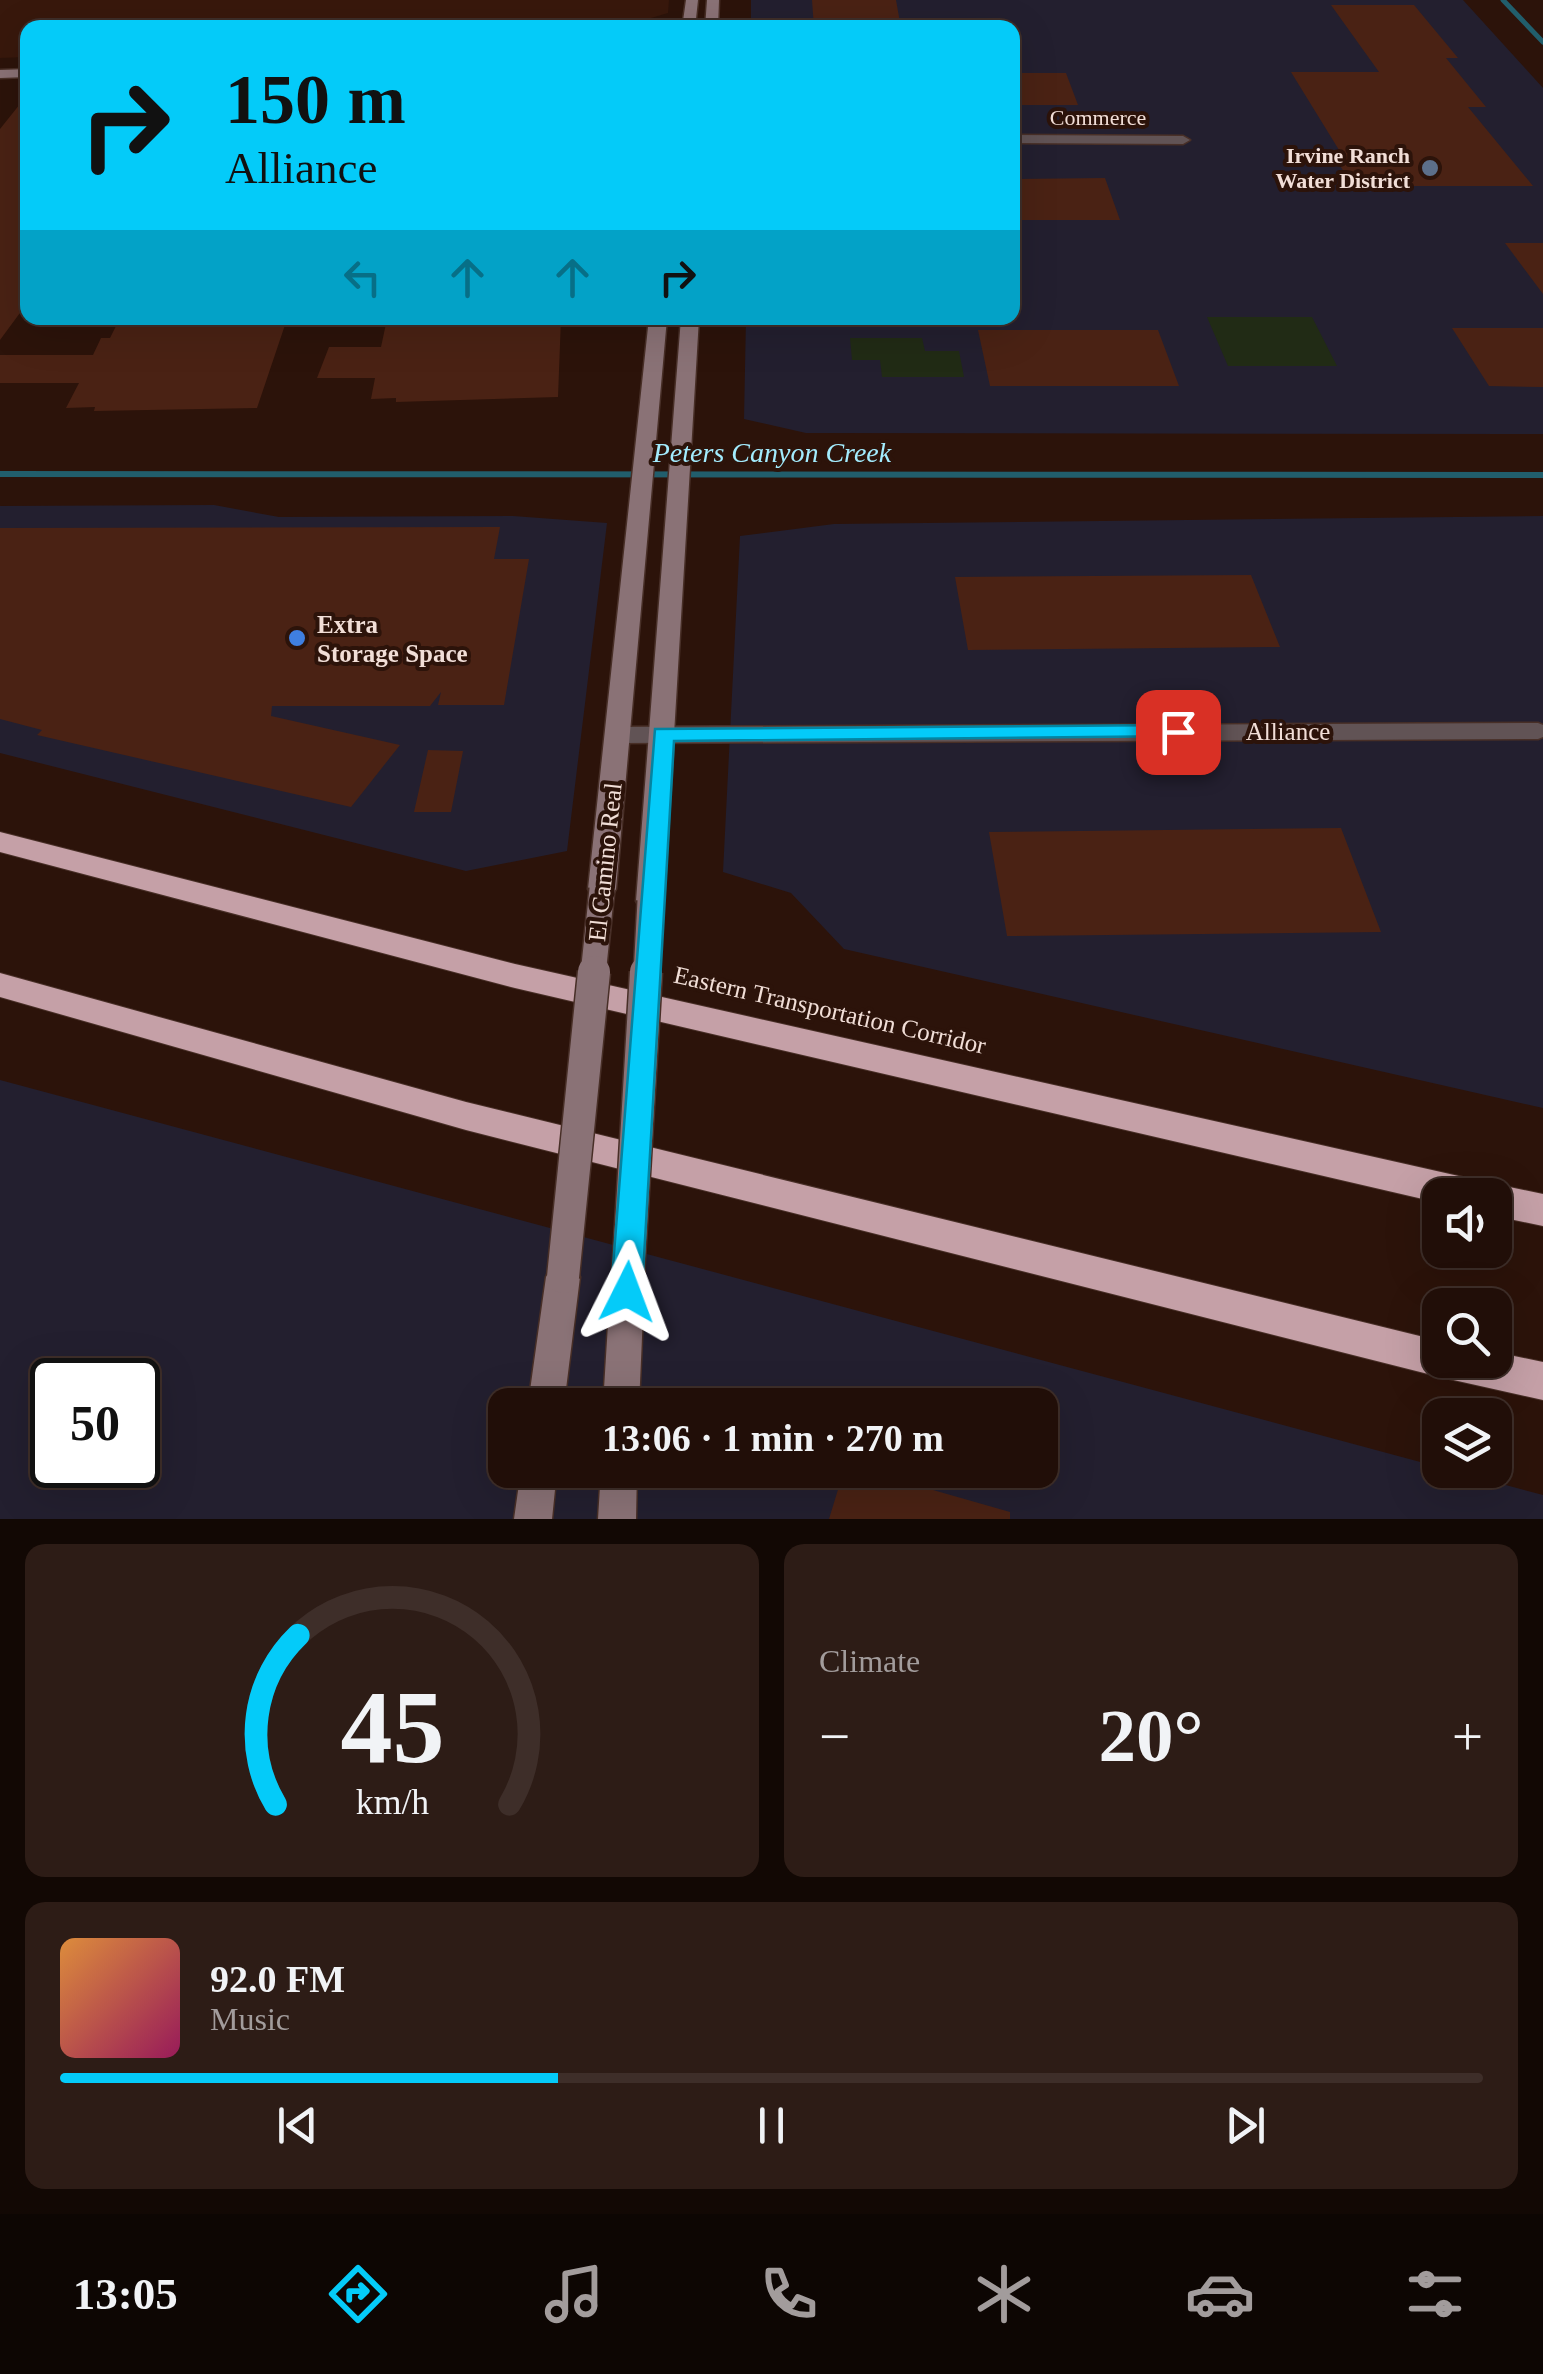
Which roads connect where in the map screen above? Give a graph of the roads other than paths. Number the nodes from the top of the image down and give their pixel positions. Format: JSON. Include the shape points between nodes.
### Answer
{"nodes":[{"id":1,"x":1020,"y":139,"type":"edge"},
{"id":2,"x":1183,"y":140,"type":"dead end"},
{"id":3,"x":657,"y":325,"type":"edge"},
{"id":4,"x":690,"y":325,"type":"edge"},
{"id":5,"x":1538,"y":731,"type":"dead end"},
{"id":6,"x":663,"y":734,"type":"junction"},
{"id":7,"x":619,"y":735,"type":"junction"},
{"id":8,"x":0,"y":842,"type":"edge"},
{"id":9,"x":0,"y":985,"type":"edge"},
{"id":10,"x":1422,"y":1184,"type":"edge"},
{"id":11,"x":1512,"y":1204,"type":"edge"},
{"id":12,"x":1543,"y":1210,"type":"edge"},
{"id":13,"x":1422,"y":1354,"type":"edge"},
{"id":14,"x":1512,"y":1375,"type":"edge"},
{"id":15,"x":1543,"y":1382,"type":"edge"},
{"id":16,"x":548,"y":1388,"type":"edge"},
{"id":17,"x":623,"y":1388,"type":"edge"},
{"id":18,"x":537,"y":1488,"type":"edge"},
{"id":19,"x":618,"y":1488,"type":"edge"},
{"id":20,"x":533,"y":1519,"type":"edge"},
{"id":21,"x":617,"y":1519,"type":"edge"}],
"edges":[{"from":1,"to":2,"type":"street","name":"Commerce"},
{"from":3,"to":7,"type":"main road","name":"El Camino Real"},
{"from":4,"to":6,"type":"main road","name":"El Camino Real"},
{"from":5,"to":6,"type":"street","name":"Alliance"},
{"from":6,"to":7,"type":"street","name":"Alliance"},
{"from":6,"to":17,"type":"main road","name":"El Camino Real","bridge":true},
{"from":7,"to":16,"type":"main road","name":"El Camino Real","bridge":true},
{"from":8,"to":10,"type":"highway","name":"Eastern Transportation Corridor","via":[[514,976]]},
{"from":9,"to":13,"type":"highway","via":[[466,1116]]},
{"from":11,"to":12,"type":"highway"},
{"from":14,"to":15,"type":"highway"},
{"from":18,"to":20,"type":"main road"},
{"from":19,"to":21,"type":"main road"}]}
